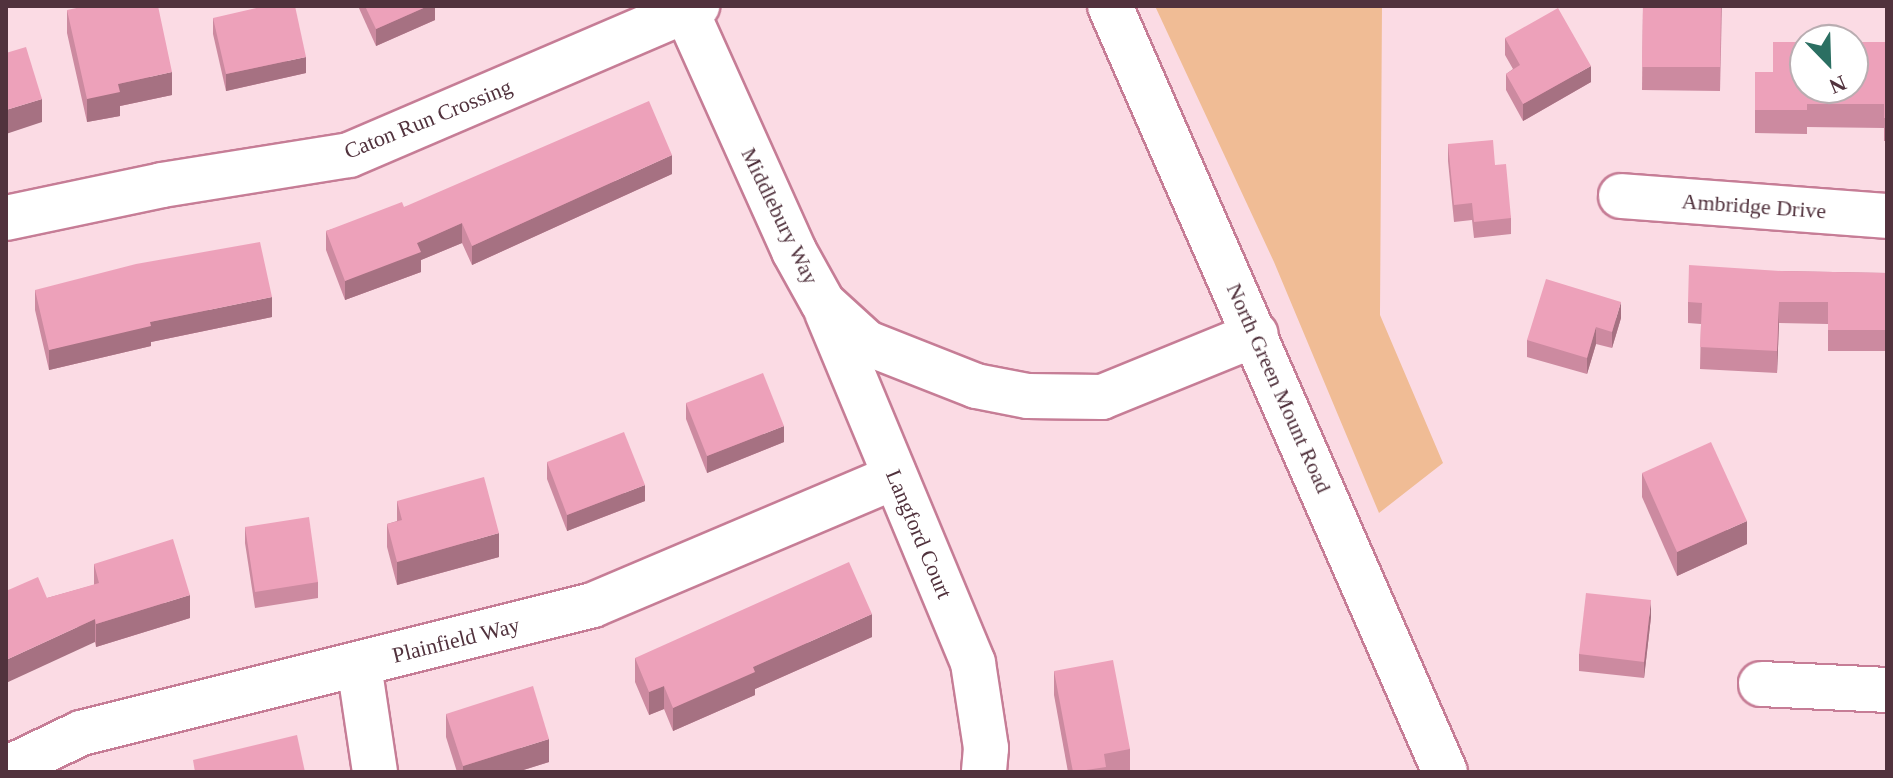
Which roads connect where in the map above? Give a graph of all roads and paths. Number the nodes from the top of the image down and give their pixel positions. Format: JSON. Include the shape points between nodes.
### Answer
{"nodes":[{"id":1,"x":1110,"y":6,"type":"edge"},
{"id":2,"x":689,"y":8,"type":"edge"},
{"id":3,"x":1621,"y":196,"type":"dead end"},
{"id":4,"x":1887,"y":216,"type":"edge"},
{"id":5,"x":6,"y":218,"type":"edge"},
{"id":6,"x":823,"y":303,"type":"junction"},
{"id":7,"x":1256,"y":334,"type":"junction"},
{"id":8,"x":895,"y":477,"type":"junction"},
{"id":9,"x":359,"y":665,"type":"junction"},
{"id":10,"x":1761,"y":684,"type":"dead end"},
{"id":11,"x":1887,"y":690,"type":"edge"},
{"id":12,"x":6,"y":769,"type":"edge"},
{"id":13,"x":375,"y":772,"type":"edge"},
{"id":14,"x":984,"y":772,"type":"edge"},
{"id":15,"x":1445,"y":772,"type":"edge"}],
"edges":[{"from":1,"to":7,"type":"street","name":"North Green Mount Road"},
{"from":2,"to":5,"type":"street","name":"Caton Run Crossing","via":[[349,155],[162,185]]},
{"from":2,"to":6,"type":"street","name":"Middlebury Way","via":[[794,251]]},
{"from":3,"to":4,"type":"street","name":"Ambridge Drive"},
{"from":6,"to":7,"type":"street","name":"Middlebury Way","via":[[867,343],[976,386],[1028,396],[1102,397]]},
{"from":6,"to":8,"type":"street","name":"Langford Court"},
{"from":7,"to":15,"type":"street","name":"North Green Mount Road"},
{"from":8,"to":9,"type":"street","name":"Plainfield Way","via":[[593,605]]},
{"from":8,"to":14,"type":"street","name":"Langford Court","via":[[973,663],[986,748]]},
{"from":9,"to":12,"type":"street","name":"Plainfield Way","via":[[81,733]]},
{"from":9,"to":13,"type":"street"},
{"from":10,"to":11,"type":"street"}]}
